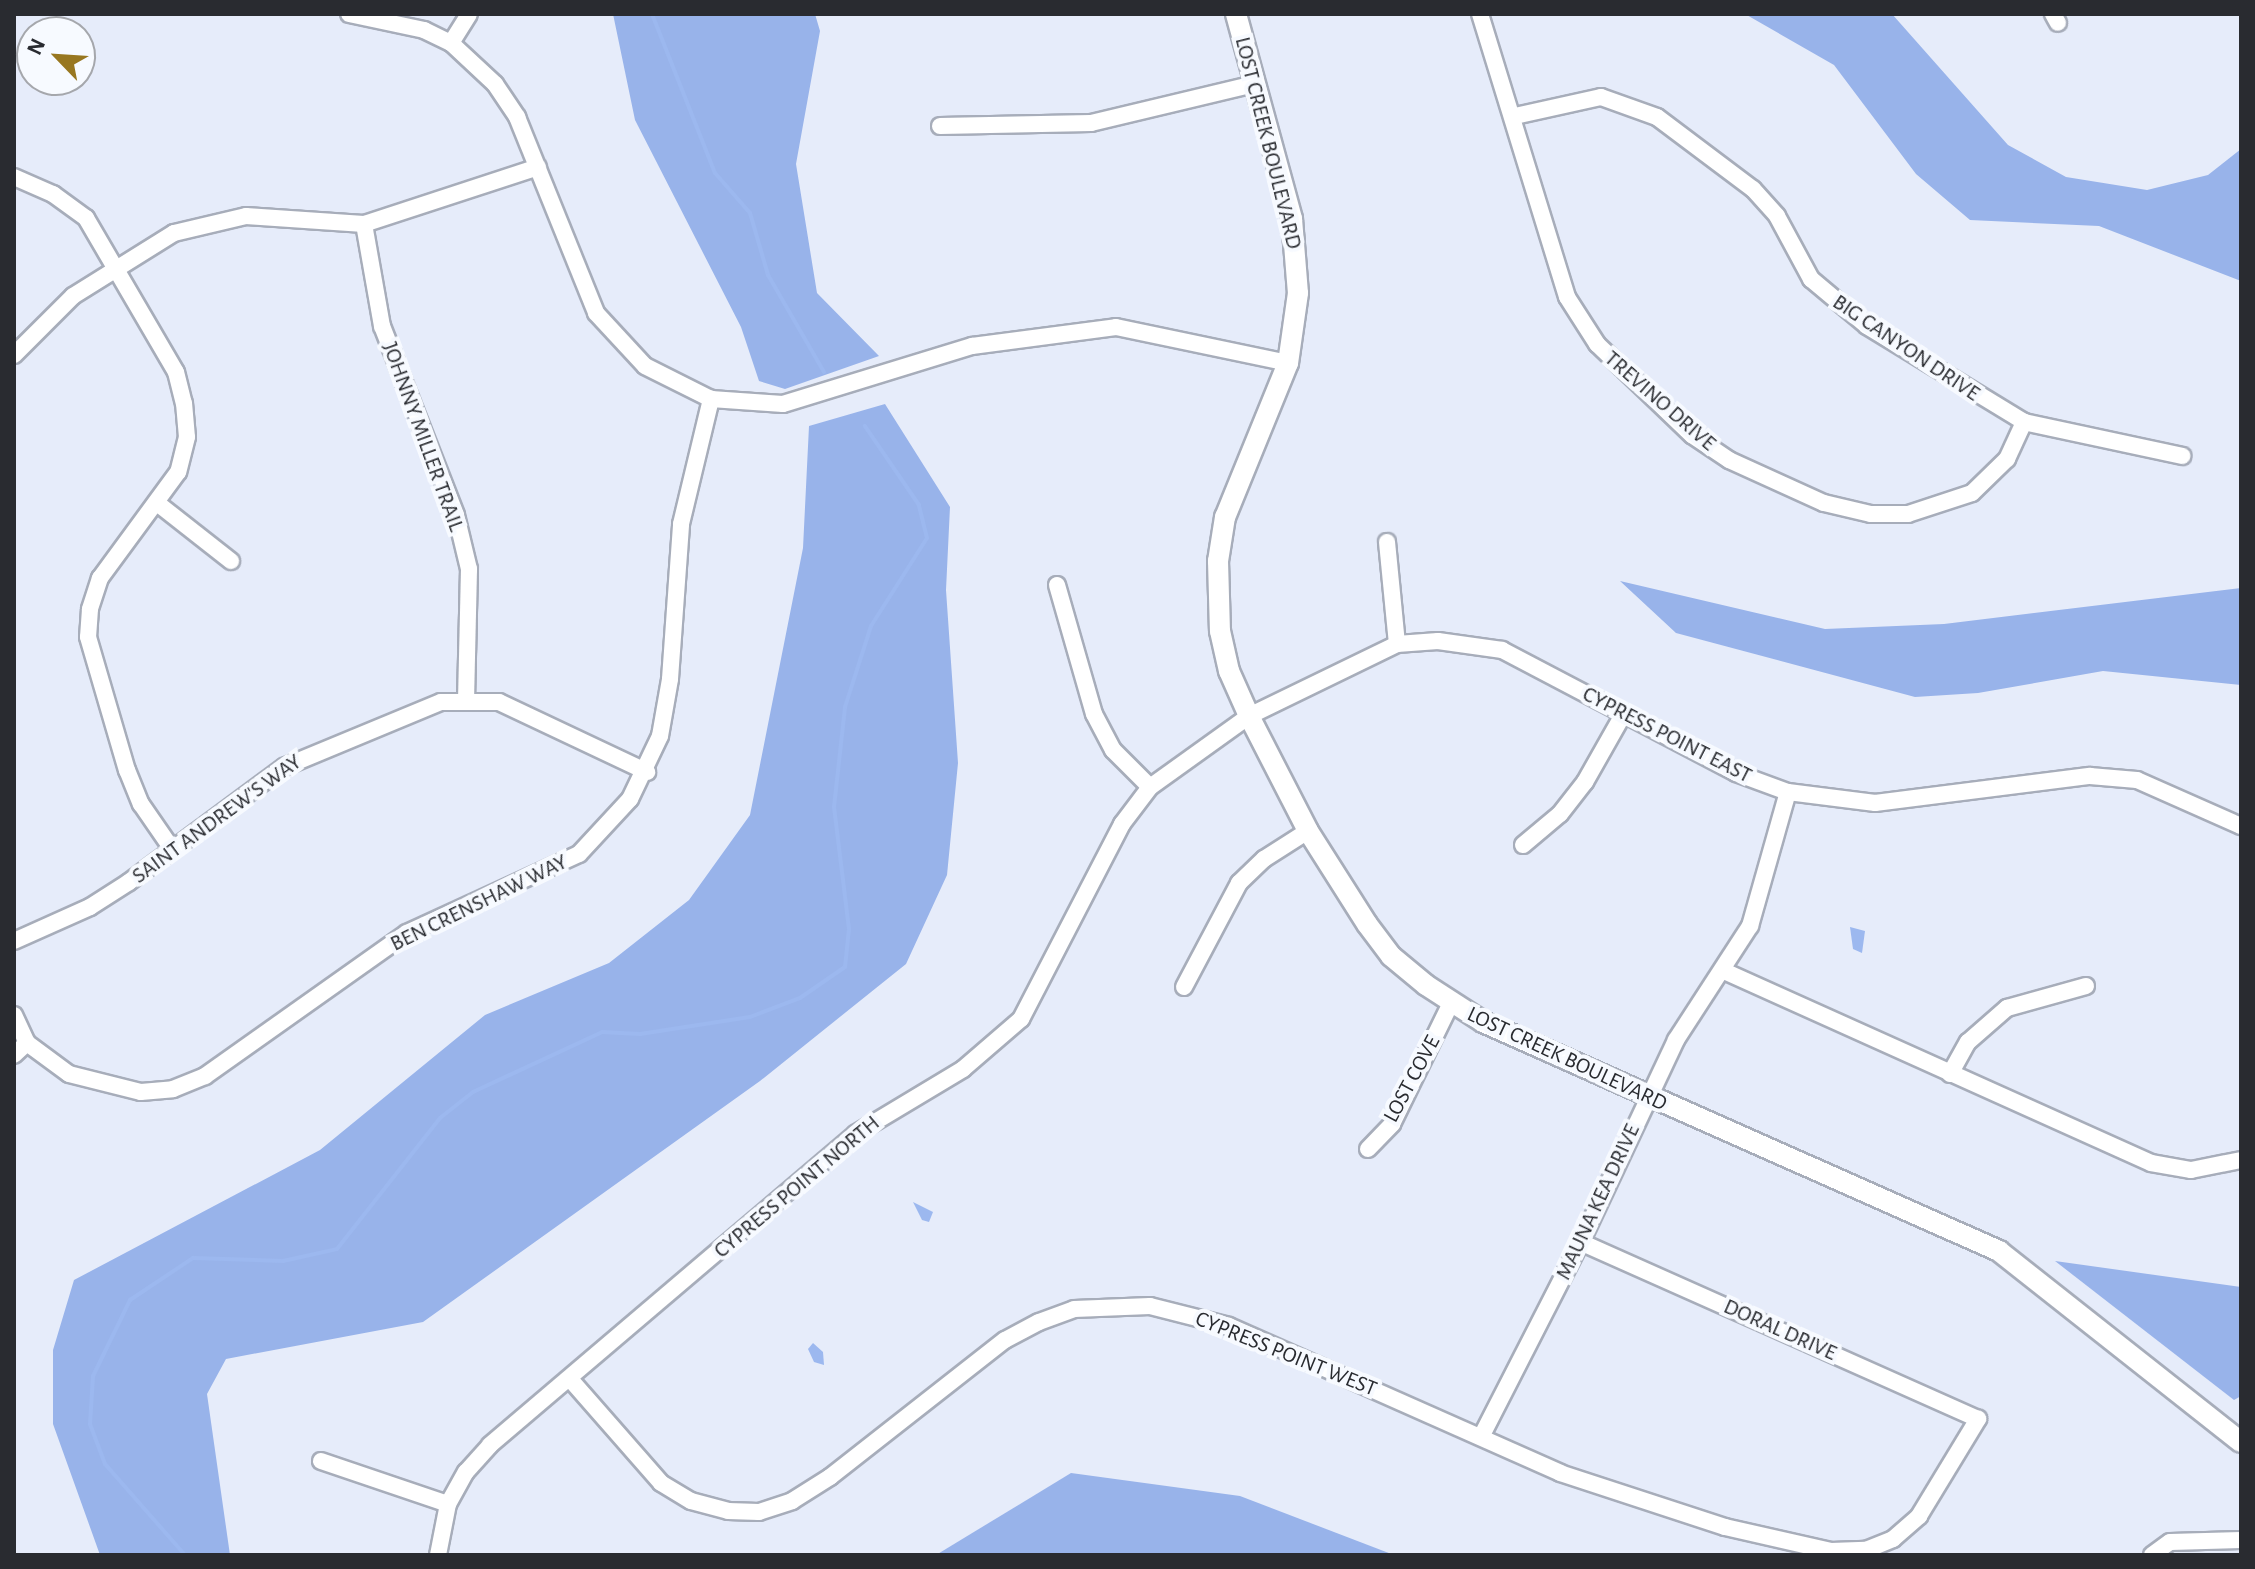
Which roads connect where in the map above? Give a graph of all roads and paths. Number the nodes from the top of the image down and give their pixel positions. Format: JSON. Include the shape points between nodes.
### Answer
{"nodes":[{"id":1,"x":349,"y":14,"type":"edge"},
{"id":2,"x":469,"y":14,"type":"edge"},
{"id":3,"x":1236,"y":14,"type":"edge"},
{"id":4,"x":1480,"y":14,"type":"edge"},
{"id":5,"x":451,"y":43,"type":"junction"},
{"id":6,"x":1255,"y":84,"type":"junction"},
{"id":7,"x":1515,"y":116,"type":"junction"},
{"id":8,"x":940,"y":126,"type":"dead end"},
{"id":9,"x":538,"y":167,"type":"junction"},
{"id":10,"x":14,"y":177,"type":"edge"},
{"id":11,"x":364,"y":224,"type":"junction"},
{"id":12,"x":118,"y":267,"type":"junction"},
{"id":13,"x":14,"y":355,"type":"edge"},
{"id":14,"x":1288,"y":363,"type":"junction"},
{"id":15,"x":711,"y":399,"type":"junction"},
{"id":16,"x":2024,"y":422,"type":"junction"},
{"id":17,"x":2182,"y":456,"type":"dead end"},
{"id":18,"x":157,"y":503,"type":"junction"},
{"id":19,"x":1387,"y":542,"type":"dead end"},
{"id":20,"x":231,"y":561,"type":"dead end"},
{"id":21,"x":1057,"y":585,"type":"dead end"},
{"id":22,"x":1397,"y":644,"type":"junction"},
{"id":23,"x":466,"y":698,"type":"junction"},
{"id":24,"x":1624,"y":713,"type":"junction"},
{"id":25,"x":1249,"y":716,"type":"junction"},
{"id":26,"x":647,"y":772,"type":"junction"},
{"id":27,"x":1150,"y":787,"type":"junction"},
{"id":28,"x":1788,"y":792,"type":"junction"},
{"id":29,"x":2241,"y":826,"type":"edge"},
{"id":30,"x":1308,"y":831,"type":"junction"},
{"id":31,"x":1523,"y":845,"type":"dead end"},
{"id":32,"x":172,"y":849,"type":"junction"},
{"id":33,"x":14,"y":941,"type":"edge"},
{"id":34,"x":1724,"y":971,"type":"junction"},
{"id":35,"x":2086,"y":986,"type":"dead end"},
{"id":36,"x":1184,"y":987,"type":"dead end"},
{"id":37,"x":1450,"y":1005,"type":"junction"},
{"id":38,"x":14,"y":1015,"type":"edge"},
{"id":39,"x":21,"y":1049,"type":"edge"},
{"id":40,"x":1950,"y":1074,"type":"junction"},
{"id":41,"x":1647,"y":1096,"type":"junction"},
{"id":42,"x":1368,"y":1149,"type":"dead end"},
{"id":43,"x":2241,"y":1160,"type":"edge"},
{"id":44,"x":1581,"y":1242,"type":"junction"},
{"id":45,"x":570,"y":1379,"type":"junction"},
{"id":46,"x":1978,"y":1419,"type":"joint"},
{"id":47,"x":1481,"y":1437,"type":"junction"},
{"id":48,"x":2241,"y":1442,"type":"edge"},
{"id":49,"x":321,"y":1461,"type":"dead end"},
{"id":50,"x":448,"y":1504,"type":"junction"},
{"id":51,"x":2241,"y":1540,"type":"edge"},
{"id":52,"x":438,"y":1555,"type":"edge"},
{"id":53,"x":2152,"y":1555,"type":"edge"}],
"edges":[{"from":1,"to":5,"type":"street","via":[[382,18]]},
{"from":2,"to":5,"type":"street"},
{"from":3,"to":6,"type":"street","name":"LOST CREEK BOULEVARD"},
{"from":4,"to":7,"type":"street","name":"TREVINO DRIVE"},
{"from":5,"to":9,"type":"street","via":[[495,84],[517,117]]},
{"from":6,"to":8,"type":"street","via":[[1091,123]]},
{"from":6,"to":14,"type":"street","name":"LOST CREEK BOULEVARD","via":[[1297,258]]},
{"from":7,"to":16,"type":"street","name":"BIG CANYON DRIVE","via":[[1601,97],[1657,117],[1753,189],[1777,216],[1811,279],[1832,301]]},
{"from":7,"to":16,"type":"street","name":"TREVINO DRIVE","via":[[1567,297],[1579,320],[1630,381],[1729,460],[1824,503],[1871,514],[1908,514],[1972,493],[2007,459]]},
{"from":9,"to":11,"type":"street"},
{"from":9,"to":15,"type":"street","via":[[596,313],[645,366]]},
{"from":10,"to":12,"type":"street","via":[[70,203]]},
{"from":11,"to":12,"type":"street","via":[[246,216],[210,221],[174,233]]},
{"from":11,"to":23,"type":"street","name":"JOHNNY MILLER TRAIL","via":[[382,326],[456,515],[469,569]]},
{"from":12,"to":13,"type":"street","via":[[73,296]]},
{"from":12,"to":18,"type":"street","via":[[176,372],[184,403],[187,437],[181,460]]},
{"from":14,"to":15,"type":"street","via":[[1116,327],[972,346],[783,404]]},
{"from":14,"to":25,"type":"street","name":"LOST CREEK BOULEVARD","via":[[1225,517],[1218,561],[1220,631],[1229,671]]},
{"from":15,"to":26,"type":"street","name":"BEN CRENSHAW WAY","via":[[681,524],[670,679]]},
{"from":16,"to":17,"type":"street","name":"BIG CANYON DRIVE"},
{"from":18,"to":20,"type":"street"},
{"from":18,"to":32,"type":"street","via":[[100,578],[88,637],[127,770],[141,804]]},
{"from":19,"to":22,"type":"street"},
{"from":21,"to":27,"type":"street","via":[[1094,714],[1113,750]]},
{"from":22,"to":24,"type":"street","name":"CYPRESS POINT EAST","via":[[1438,641],[1502,650]]},
{"from":22,"to":25,"type":"street","name":"CYPRESS POINT EAST"},
{"from":23,"to":26,"type":"street","name":"SAINT ANDREW'S WAY","via":[[499,702]]},
{"from":23,"to":32,"type":"street","name":"SAINT ANDREW'S WAY","via":[[441,702],[311,752]]},
{"from":24,"to":28,"type":"street","name":"CYPRESS POINT EAST","via":[[1736,773]]},
{"from":24,"to":31,"type":"street","via":[[1585,782],[1560,814]]},
{"from":25,"to":27,"type":"street","name":"CYPRESS POINT NORTH"},
{"from":25,"to":30,"type":"street","name":"LOST CREEK BOULEVARD"},
{"from":26,"to":39,"type":"street","name":"BEN CRENSHAW WAY","via":[[620,811],[579,854],[407,933],[205,1076],[173,1089],[141,1092],[69,1074]]},
{"from":27,"to":45,"type":"street","name":"CYPRESS POINT NORTH","via":[[1103,857],[1037,996],[996,1045],[855,1134]]},
{"from":28,"to":29,"type":"street","name":"CYPRESS POINT EAST","via":[[1875,803],[2090,776],[2137,780]]},
{"from":28,"to":34,"type":"street","name":"MAUNA KEA DRIVE","via":[[1750,926]]},
{"from":30,"to":36,"type":"street","via":[[1264,859],[1239,883]]},
{"from":30,"to":37,"type":"street","name":"LOST CREEK BOULEVARD","via":[[1391,956]]},
{"from":32,"to":33,"type":"street","name":"SAINT ANDREW'S WAY","via":[[90,907]]},
{"from":34,"to":40,"type":"street"},
{"from":34,"to":41,"type":"street","name":"MAUNA KEA DRIVE","via":[[1676,1040]]},
{"from":35,"to":40,"type":"street","via":[[2007,1008],[1977,1032]]},
{"from":37,"to":41,"type":"street","name":"LOST CREEK BOULEVARD"},
{"from":37,"to":42,"type":"street","name":"LOST COVE","via":[[1392,1124]]},
{"from":38,"to":39,"type":"street","name":"BEN CRENSHAW WAY"},
{"from":40,"to":43,"type":"street","via":[[2151,1163],[2191,1170]]},
{"from":41,"to":44,"type":"street","name":"MAUNA KEA DRIVE"},
{"from":41,"to":48,"type":"street","name":"LOST CREEK BOULEVARD","via":[[1999,1251]]},
{"from":44,"to":46,"type":"street","name":"DORAL DRIVE"},
{"from":44,"to":47,"type":"street","name":"MAUNA KEA DRIVE"},
{"from":45,"to":47,"type":"street","name":"CYPRESS POINT WEST","via":[[661,1483],[691,1501],[728,1511],[759,1512],[792,1501],[1005,1340],[1074,1309],[1112,1304],[1150,1306],[1229,1326]]},
{"from":45,"to":50,"type":"street","name":"CYPRESS POINT NORTH","via":[[490,1445]]},
{"from":46,"to":47,"type":"street","name":"CYPRESS POINT WEST","via":[[1919,1516],[1893,1539],[1866,1550],[1831,1551],[1661,1509],[1560,1473]]},
{"from":49,"to":50,"type":"street"},
{"from":50,"to":52,"type":"street","name":"CYPRESS POINT NORTH"},
{"from":51,"to":53,"type":"street","via":[[2170,1542]]}]}
